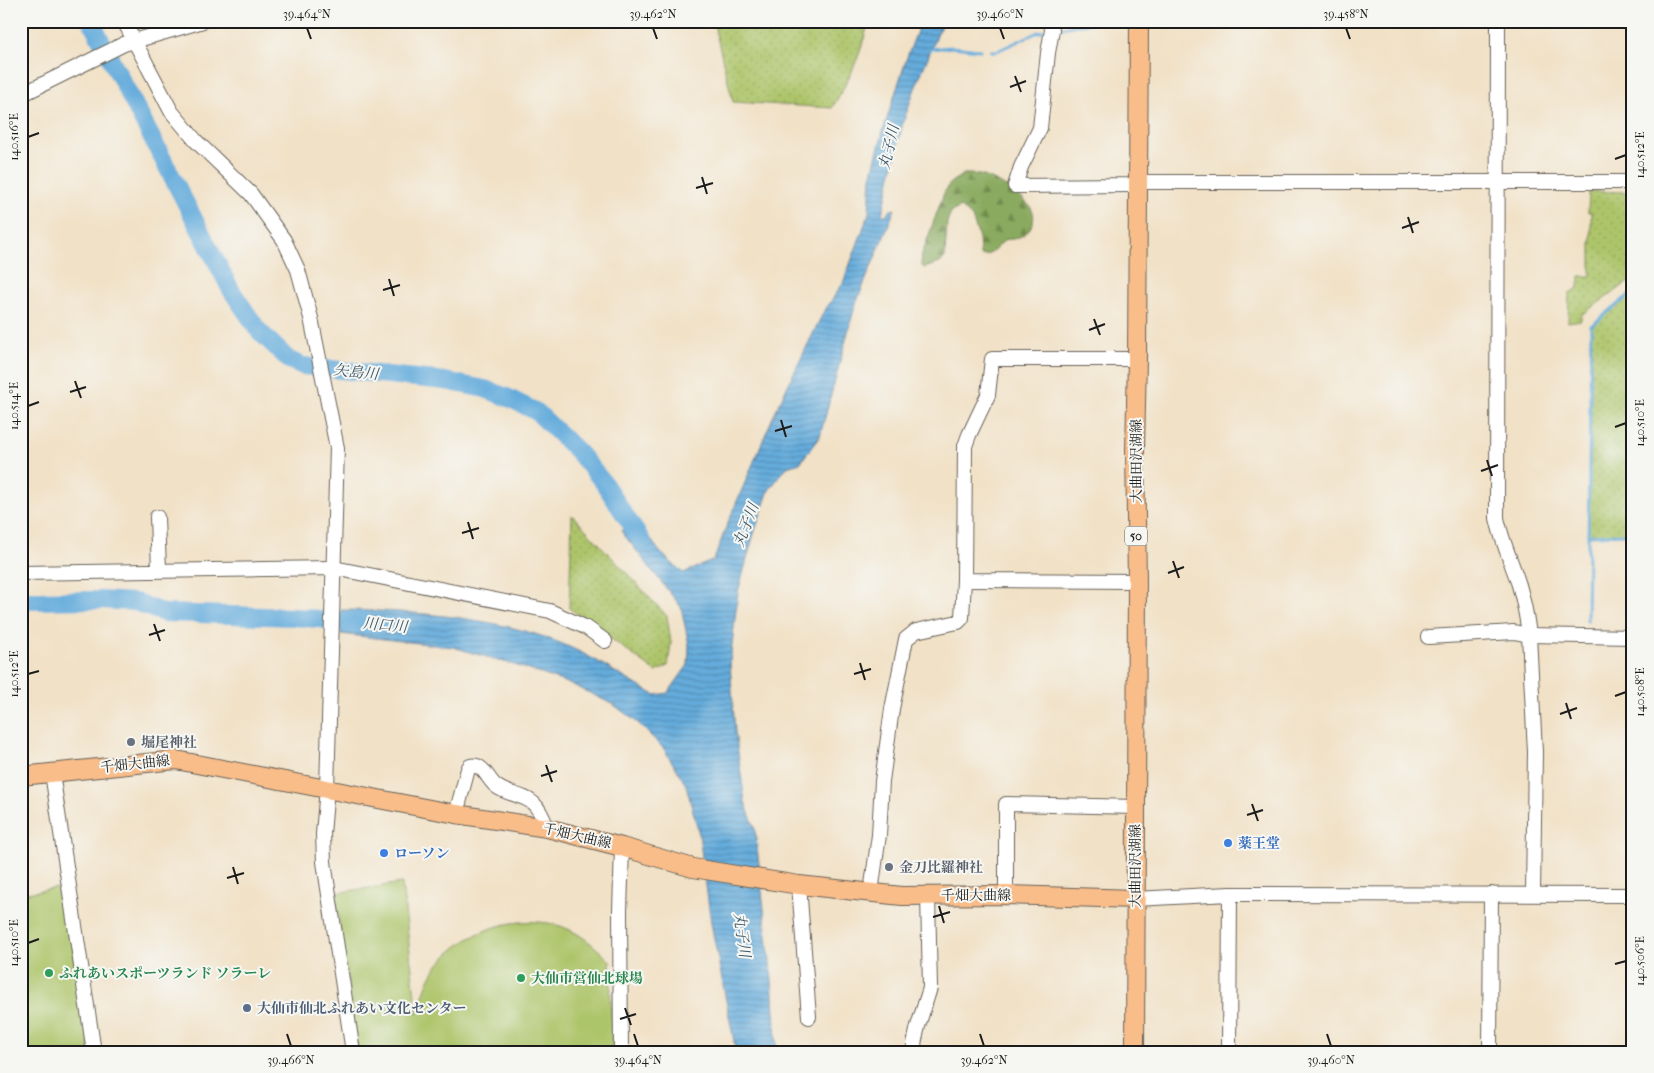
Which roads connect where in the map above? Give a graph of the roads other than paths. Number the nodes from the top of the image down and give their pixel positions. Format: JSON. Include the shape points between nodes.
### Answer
{"nodes":[{"id":1,"x":124,"y":21,"type":"edge"},
{"id":2,"x":203,"y":21,"type":"edge"},
{"id":3,"x":1050,"y":21,"type":"edge"},
{"id":4,"x":1139,"y":21,"type":"edge"},
{"id":5,"x":1498,"y":21,"type":"edge"},
{"id":6,"x":129,"y":42,"type":"junction"},
{"id":7,"x":21,"y":95,"type":"edge"},
{"id":8,"x":1139,"y":182,"type":"junction"},
{"id":9,"x":1633,"y":182,"type":"edge"},
{"id":10,"x":1498,"y":183,"type":"junction"},
{"id":11,"x":1137,"y":359,"type":"junction"},
{"id":12,"x":157,"y":517,"type":"dead end"},
{"id":13,"x":159,"y":570,"type":"junction"},
{"id":14,"x":21,"y":573,"type":"edge"},
{"id":15,"x":334,"y":574,"type":"junction"},
{"id":16,"x":964,"y":580,"type":"junction"},
{"id":17,"x":1136,"y":581,"type":"junction"},
{"id":18,"x":1529,"y":635,"type":"junction"},
{"id":19,"x":1428,"y":637,"type":"dead end"},
{"id":20,"x":1633,"y":637,"type":"edge"},
{"id":21,"x":605,"y":642,"type":"dead end"},
{"id":22,"x":52,"y":773,"type":"junction"},
{"id":23,"x":21,"y":776,"type":"edge"},
{"id":24,"x":327,"y":788,"type":"junction"},
{"id":25,"x":1136,"y":807,"type":"junction"},
{"id":26,"x":456,"y":814,"type":"junction"},
{"id":27,"x":547,"y":828,"type":"junction"},
{"id":28,"x":622,"y":847,"type":"junction"},
{"id":29,"x":799,"y":885,"type":"junction"},
{"id":30,"x":871,"y":892,"type":"junction"},
{"id":31,"x":1230,"y":894,"type":"junction"},
{"id":32,"x":1490,"y":894,"type":"junction"},
{"id":33,"x":1533,"y":894,"type":"junction"},
{"id":34,"x":928,"y":895,"type":"junction"},
{"id":35,"x":1006,"y":895,"type":"junction"},
{"id":36,"x":1633,"y":895,"type":"edge"},
{"id":37,"x":1135,"y":899,"type":"junction"},
{"id":38,"x":809,"y":1017,"type":"dead end"},
{"id":39,"x":94,"y":1052,"type":"edge"},
{"id":40,"x":352,"y":1052,"type":"edge"},
{"id":41,"x":622,"y":1052,"type":"edge"},
{"id":42,"x":916,"y":1052,"type":"edge"},
{"id":43,"x":1135,"y":1052,"type":"edge"},
{"id":44,"x":1229,"y":1052,"type":"edge"},
{"id":45,"x":1490,"y":1052,"type":"edge"}],
"edges":[{"from":1,"to":6,"type":"street"},
{"from":2,"to":6,"type":"street"},
{"from":3,"to":8,"type":"street","via":[[1052,30],[1040,128],[1015,186],[1130,185]]},
{"from":4,"to":8,"type":"main road","name":"大曲田沢湖線","number":"50"},
{"from":5,"to":10,"type":"street"},
{"from":6,"to":7,"type":"street"},
{"from":6,"to":15,"type":"street","via":[[171,111],[196,141],[251,194],[284,240],[298,270],[312,318],[337,448]]},
{"from":8,"to":10,"type":"street"},
{"from":8,"to":11,"type":"main road","name":"大曲田沢湖線","number":"50"},
{"from":9,"to":10,"type":"street"},
{"from":10,"to":18,"type":"street","via":[[1497,518],[1519,584]]},
{"from":11,"to":16,"type":"street","via":[[992,358],[988,394],[965,446]]},
{"from":11,"to":17,"type":"main road","name":"大曲田沢湖線","number":"50"},
{"from":12,"to":13,"type":"street"},
{"from":13,"to":14,"type":"street"},
{"from":13,"to":15,"type":"street"},
{"from":15,"to":21,"type":"street","via":[[550,611],[587,628]]},
{"from":15,"to":24,"type":"street"},
{"from":16,"to":17,"type":"street"},
{"from":16,"to":30,"type":"street","via":[[962,618],[958,622],[916,631],[906,639],[882,781]]},
{"from":17,"to":25,"type":"main road","name":"大曲田沢湖線","number":"50"},
{"from":18,"to":19,"type":"street","via":[[1514,632]]},
{"from":18,"to":20,"type":"street"},
{"from":18,"to":33,"type":"street","via":[[1535,752]]},
{"from":22,"to":23,"type":"main road","name":"千畑大曲線"},
{"from":22,"to":24,"type":"main road","name":"千畑大曲線","via":[[176,760]]},
{"from":22,"to":39,"type":"street"},
{"from":24,"to":26,"type":"main road","name":"千畑大曲線"},
{"from":24,"to":40,"type":"street","via":[[324,862]]},
{"from":25,"to":35,"type":"street","via":[[1006,804]]},
{"from":25,"to":37,"type":"main road","name":"大曲田沢湖線","number":"50"},
{"from":26,"to":27,"type":"main road","name":"千畑大曲線"},
{"from":26,"to":27,"type":"street","via":[[468,769],[473,765],[482,769],[501,790],[528,799],[542,815]]},
{"from":27,"to":28,"type":"main road","name":"千畑大曲線"},
{"from":28,"to":29,"type":"main road","name":"千畑大曲線","via":[[693,868]]},
{"from":28,"to":41,"type":"street"},
{"from":29,"to":30,"type":"main road","name":"千畑大曲線"},
{"from":29,"to":38,"type":"street"},
{"from":30,"to":34,"type":"main road","name":"千畑大曲線"},
{"from":31,"to":32,"type":"street"},
{"from":31,"to":37,"type":"street"},
{"from":31,"to":44,"type":"street"},
{"from":32,"to":33,"type":"street"},
{"from":32,"to":45,"type":"street"},
{"from":33,"to":36,"type":"street"},
{"from":34,"to":35,"type":"main road","name":"千畑大曲線"},
{"from":34,"to":42,"type":"street","via":[[930,988],[914,1044]]},
{"from":35,"to":37,"type":"main road","name":"千畑大曲線"},
{"from":37,"to":43,"type":"main road","name":"大曲田沢湖線","number":"50"}]}
